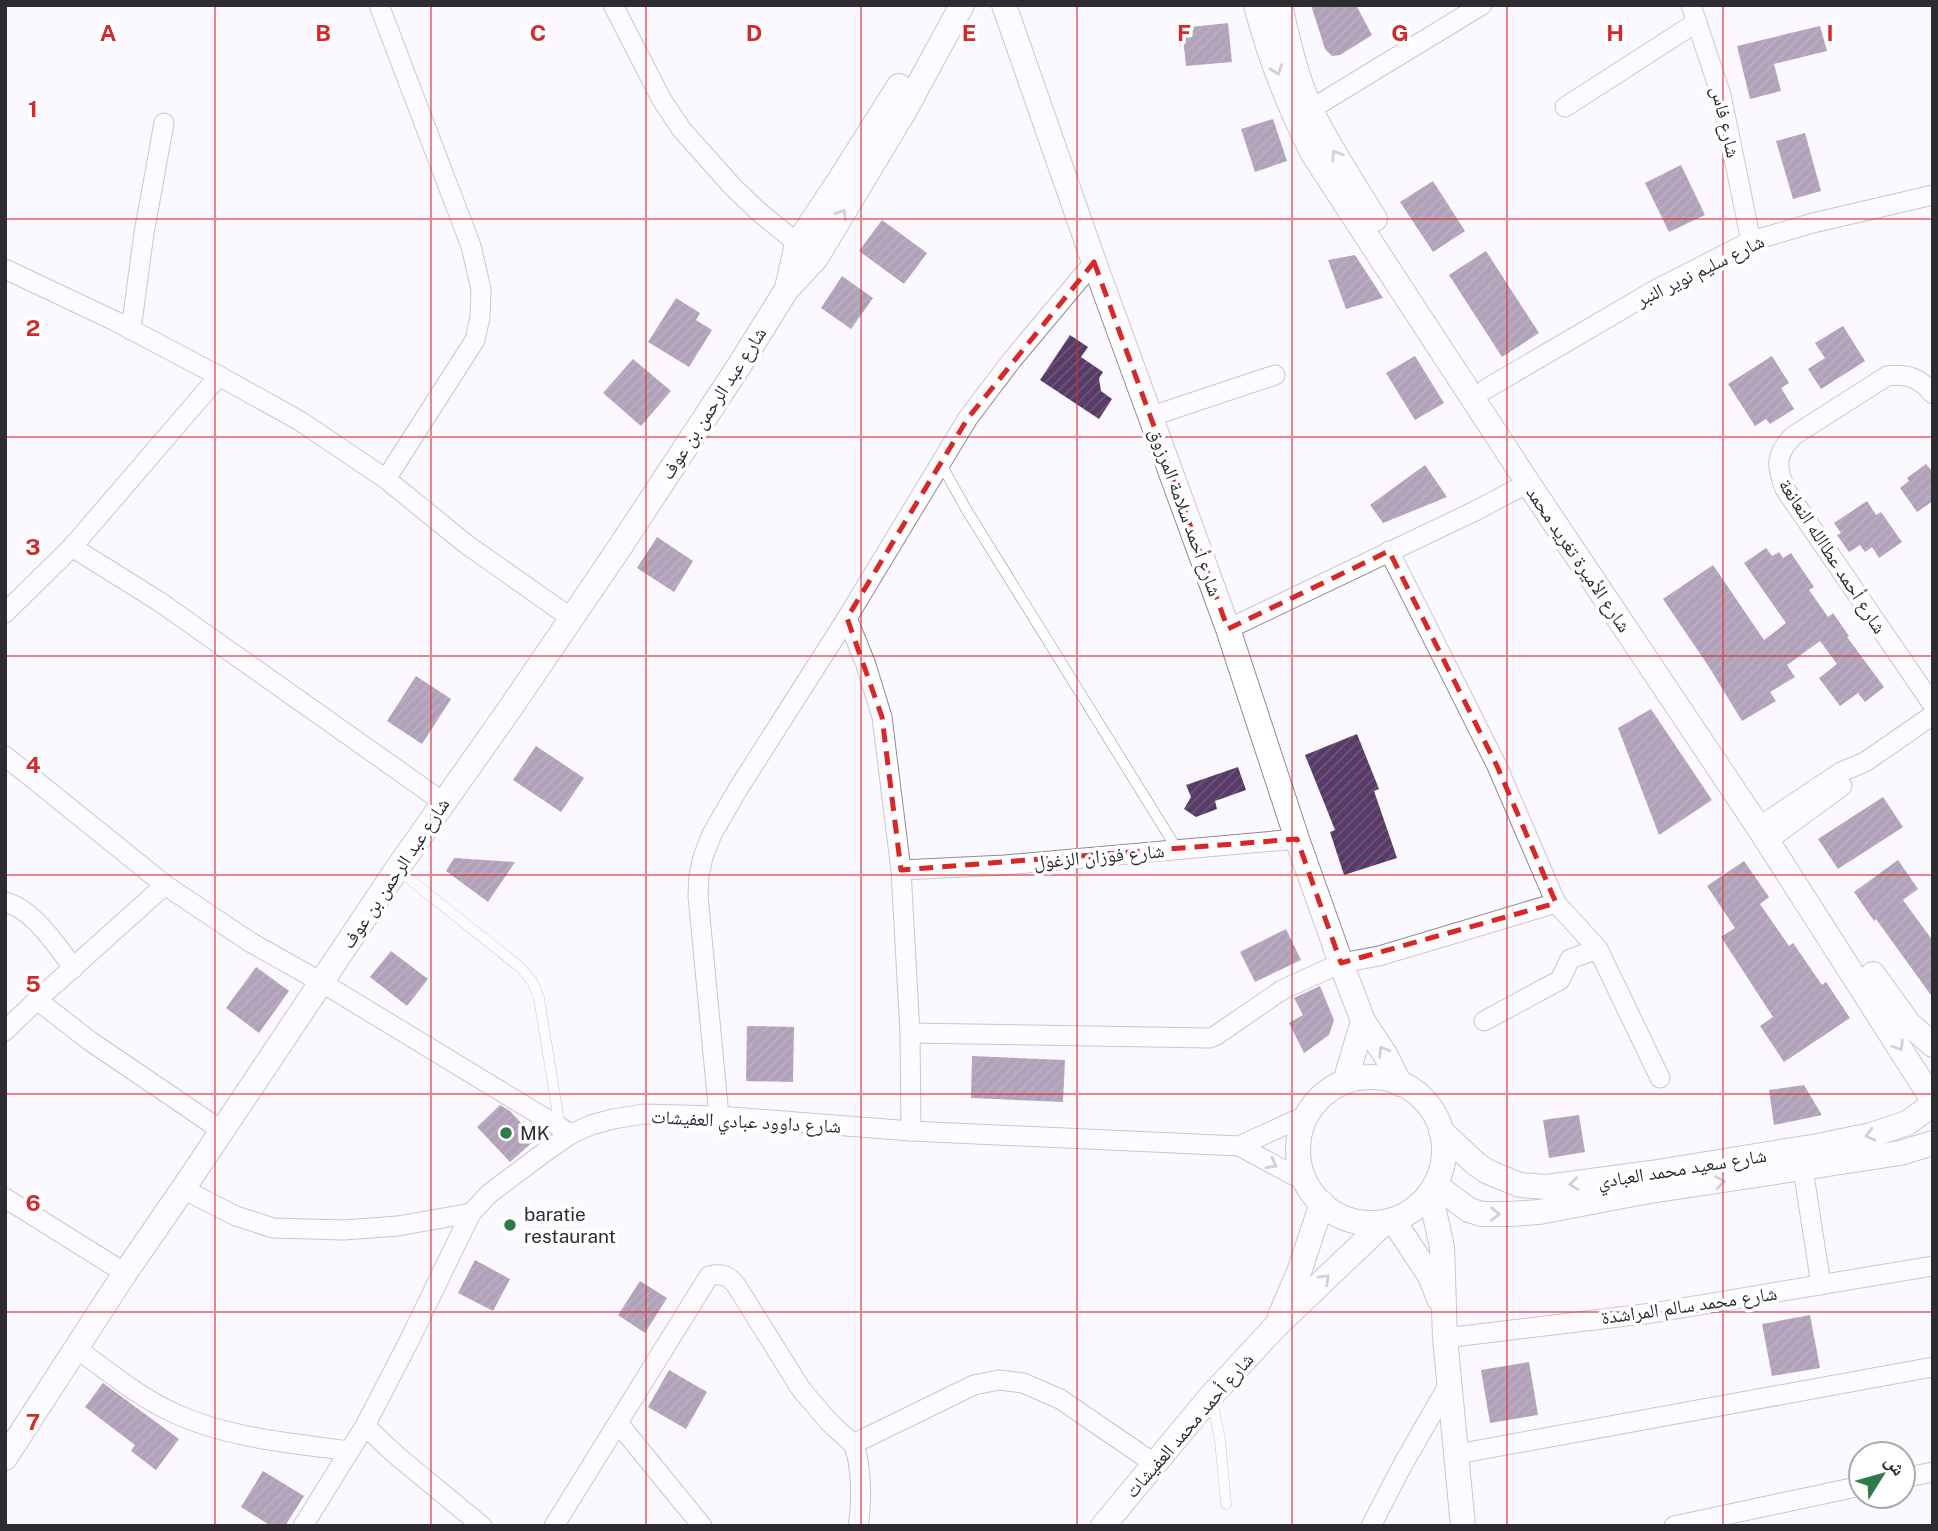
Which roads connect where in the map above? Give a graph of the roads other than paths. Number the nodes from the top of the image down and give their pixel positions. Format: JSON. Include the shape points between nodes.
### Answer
{"nodes":[{"id":1,"x":379,"y":5,"type":"edge"},
{"id":2,"x":613,"y":5,"type":"edge"},
{"id":3,"x":944,"y":5,"type":"edge"},
{"id":4,"x":962,"y":5,"type":"edge"},
{"id":5,"x":1003,"y":5,"type":"edge"},
{"id":6,"x":1245,"y":5,"type":"edge"},
{"id":7,"x":1256,"y":5,"type":"edge"},
{"id":8,"x":1280,"y":5,"type":"edge"},
{"id":9,"x":1482,"y":5,"type":"edge"},
{"id":10,"x":1694,"y":14,"type":"edge"},
{"id":11,"x":1262,"y":29,"type":"junction"},
{"id":12,"x":1565,"y":107,"type":"dead end"},
{"id":13,"x":1311,"y":109,"type":"junction"},
{"id":14,"x":164,"y":123,"type":"dead end"},
{"id":15,"x":1933,"y":195,"type":"edge"},
{"id":16,"x":1751,"y":241,"type":"junction"},
{"id":17,"x":807,"y":251,"type":"junction"},
{"id":18,"x":1094,"y":262,"type":"junction"},
{"id":19,"x":5,"y":269,"type":"edge"},
{"id":20,"x":131,"y":330,"type":"junction"},
{"id":21,"x":1275,"y":375,"type":"dead end"},
{"id":22,"x":219,"y":376,"type":"junction"},
{"id":23,"x":1486,"y":389,"type":"junction"},
{"id":24,"x":1933,"y":394,"type":"edge"},
{"id":25,"x":1152,"y":416,"type":"junction"},
{"id":26,"x":940,"y":464,"type":"junction"},
{"id":27,"x":386,"y":479,"type":"junction"},
{"id":28,"x":1528,"y":483,"type":"junction"},
{"id":29,"x":72,"y":547,"type":"junction"},
{"id":30,"x":1390,"y":551,"type":"junction"},
{"id":31,"x":5,"y":613,"type":"edge"},
{"id":32,"x":571,"y":618,"type":"junction"},
{"id":33,"x":847,"y":618,"type":"junction"},
{"id":34,"x":1228,"y":629,"type":"junction"},
{"id":35,"x":1933,"y":705,"type":"edge"},
{"id":36,"x":1933,"y":715,"type":"edge"},
{"id":37,"x":5,"y":756,"type":"edge"},
{"id":38,"x":443,"y":802,"type":"junction"},
{"id":39,"x":1774,"y":826,"type":"junction"},
{"id":40,"x":1297,"y":839,"type":"junction"},
{"id":41,"x":1177,"y":849,"type":"junction"},
{"id":42,"x":397,"y":869,"type":"junction"},
{"id":43,"x":901,"y":870,"type":"junction"},
{"id":44,"x":165,"y":885,"type":"junction"},
{"id":45,"x":5,"y":902,"type":"edge"},
{"id":46,"x":1556,"y":903,"type":"junction"},
{"id":47,"x":1598,"y":949,"type":"junction"},
{"id":48,"x":1341,"y":963,"type":"junction"},
{"id":49,"x":74,"y":968,"type":"junction"},
{"id":50,"x":321,"y":982,"type":"junction"},
{"id":51,"x":37,"y":1000,"type":"junction"},
{"id":52,"x":1363,"y":1020,"type":"junction"},
{"id":53,"x":1484,"y":1021,"type":"dead end"},
{"id":54,"x":5,"y":1031,"type":"edge"},
{"id":55,"x":910,"y":1033,"type":"junction"},
{"id":56,"x":1933,"y":1045,"type":"edge"},
{"id":57,"x":1660,"y":1078,"type":"dead end"},
{"id":58,"x":1345,"y":1082,"type":"junction"},
{"id":59,"x":1401,"y":1084,"type":"junction"},
{"id":60,"x":1932,"y":1102,"type":"edge"},
{"id":61,"x":1307,"y":1115,"type":"junction"},
{"id":62,"x":719,"y":1116,"type":"junction"},
{"id":63,"x":221,"y":1130,"type":"junction"},
{"id":64,"x":565,"y":1130,"type":"junction"},
{"id":65,"x":911,"y":1131,"type":"junction"},
{"id":66,"x":1441,"y":1131,"type":"junction"},
{"id":67,"x":1933,"y":1143,"type":"edge"},
{"id":68,"x":1239,"y":1146,"type":"junction"},
{"id":69,"x":1803,"y":1169,"type":"junction"},
{"id":70,"x":1306,"y":1182,"type":"junction"},
{"id":71,"x":183,"y":1189,"type":"junction"},
{"id":72,"x":1433,"y":1189,"type":"junction"},
{"id":73,"x":5,"y":1198,"type":"edge"},
{"id":74,"x":1322,"y":1203,"type":"junction"},
{"id":75,"x":471,"y":1213,"type":"junction"},
{"id":76,"x":1389,"y":1221,"type":"junction"},
{"id":77,"x":1933,"y":1266,"type":"edge"},
{"id":78,"x":124,"y":1273,"type":"junction"},
{"id":79,"x":1821,"y":1285,"type":"junction"},
{"id":80,"x":1444,"y":1313,"type":"junction"},
{"id":81,"x":1276,"y":1326,"type":"junction"},
{"id":82,"x":1445,"y":1338,"type":"junction"},
{"id":83,"x":77,"y":1349,"type":"junction"},
{"id":84,"x":1933,"y":1367,"type":"edge"},
{"id":85,"x":1449,"y":1384,"type":"junction"},
{"id":86,"x":1211,"y":1396,"type":"junction"},
{"id":87,"x":618,"y":1423,"type":"junction"},
{"id":88,"x":365,"y":1426,"type":"junction"},
{"id":89,"x":853,"y":1444,"type":"junction"},
{"id":90,"x":348,"y":1451,"type":"junction"},
{"id":91,"x":1457,"y":1454,"type":"junction"},
{"id":92,"x":5,"y":1458,"type":"edge"},
{"id":93,"x":1155,"y":1464,"type":"junction"},
{"id":94,"x":1847,"y":1489,"type":"edge"},
{"id":95,"x":1226,"y":1504,"type":"dead end"},
{"id":96,"x":303,"y":1526,"type":"edge"},
{"id":97,"x":482,"y":1526,"type":"edge"},
{"id":98,"x":554,"y":1526,"type":"edge"},
{"id":99,"x":702,"y":1526,"type":"edge"},
{"id":100,"x":858,"y":1526,"type":"edge"},
{"id":101,"x":1103,"y":1526,"type":"edge"},
{"id":102,"x":1371,"y":1526,"type":"edge"},
{"id":103,"x":1463,"y":1526,"type":"edge"},
{"id":104,"x":1674,"y":1526,"type":"edge"}],
"edges":[{"from":1,"to":27,"type":"street","via":[[471,246],[481,289],[475,340]]},
{"from":2,"to":17,"type":"street","via":[[682,130],[733,187]]},
{"from":3,"to":17,"type":"street","name":"شارع عبد الرحمن بن عوف"},
{"from":17,"to":4,"type":"street","name":"شارع عبد الرحمن بن عوف","one_way":true,"via":[[905,110]]},
{"from":5,"to":18,"type":"street","name":"شارع أحمد سلامة المرزوق"},
{"from":6,"to":11,"type":"street"},
{"from":7,"to":11,"type":"street","name":"شارع الأميرة تغريد محمد"},
{"from":8,"to":13,"type":"street","name":"شارع الأميرة تغريد محمد"},
{"from":9,"to":13,"type":"street"},
{"from":10,"to":12,"type":"street"},
{"from":10,"to":16,"type":"street","name":"شارع فاس","via":[[1721,95]]},
{"from":11,"to":28,"type":"street","name":"شارع الأميرة تغريد محمد","one_way":true,"via":[[1313,154]]},
{"from":23,"to":13,"type":"street","name":"شارع الأميرة تغريد محمد","one_way":true,"via":[[1388,241]]},
{"from":14,"to":20,"type":"street"},
{"from":15,"to":16,"type":"street","name":"شارع سليم نوير النبر"},
{"from":16,"to":23,"type":"street","name":"شارع سليم نوير النبر","via":[[1654,290]]},
{"from":17,"to":32,"type":"street","name":"شارع عبد الرحمن بن عوف","via":[[787,289]]},
{"from":18,"to":25,"type":"street","name":"شارع أحمد سلامة المرزوق"},
{"from":18,"to":26,"type":"street","via":[[1012,360]]},
{"from":19,"to":20,"type":"street"},
{"from":20,"to":22,"type":"street"},
{"from":21,"to":25,"type":"street"},
{"from":22,"to":27,"type":"street","via":[[300,421]]},
{"from":22,"to":29,"type":"street"},
{"from":23,"to":39,"type":"street","name":"شارع الأميرة تغريد محمد"},
{"from":24,"to":35,"type":"street","name":"شارع أحمد عطاالله النعانعة","via":[[1911,376],[1887,376],[1793,436],[1778,461],[1785,489]]},
{"from":25,"to":34,"type":"street","name":"شارع أحمد سلامة المرزوق"},
{"from":26,"to":33,"type":"street"},
{"from":26,"to":41,"type":"lane"},
{"from":27,"to":32,"type":"street","via":[[466,544]]},
{"from":28,"to":30,"type":"street"},
{"from":28,"to":60,"type":"street","name":"شارع الأميرة تغريد محمد","one_way":true,"via":[[1759,828]]},
{"from":29,"to":31,"type":"street"},
{"from":29,"to":38,"type":"street","via":[[160,602]]},
{"from":30,"to":34,"type":"street"},
{"from":30,"to":46,"type":"street","via":[[1497,766]]},
{"from":32,"to":38,"type":"street","name":"شارع عبد الرحمن بن عوف"},
{"from":33,"to":43,"type":"street","via":[[882,717]]},
{"from":33,"to":62,"type":"street","via":[[738,789],[703,857],[698,896]]},
{"from":34,"to":40,"type":"street","name":"شارع أحمد سلامة المرزوق"},
{"from":36,"to":39,"type":"street","via":[[1864,762],[1847,782]]},
{"from":37,"to":44,"type":"street"},
{"from":38,"to":42,"type":"street","name":"شارع عبد الرحمن بن عوف"},
{"from":39,"to":56,"type":"street","name":"شارع الأميرة تغريد محمد","via":[[1889,999]]},
{"from":40,"to":41,"type":"street","name":"شارع فوزان الزغول"},
{"from":40,"to":48,"type":"street","name":"شارع أحمد سلامة المرزوق"},
{"from":41,"to":43,"type":"street","name":"شارع فوزان الزغول"},
{"from":42,"to":50,"type":"street","name":"شارع عبد الرحمن بن عوف"},
{"from":42,"to":64,"type":"lane","via":[[532,981]]},
{"from":43,"to":55,"type":"street"},
{"from":44,"to":49,"type":"street"},
{"from":44,"to":50,"type":"street","via":[[250,942]]},
{"from":45,"to":49,"type":"street","via":[[32,918]]},
{"from":46,"to":47,"type":"street"},
{"from":46,"to":48,"type":"street"},
{"from":47,"to":53,"type":"street","via":[[1570,959],[1560,980]]},
{"from":47,"to":57,"type":"street"},
{"from":48,"to":52,"type":"street","name":"شارع أحمد سلامة المرزوق"},
{"from":48,"to":55,"type":"street","via":[[1282,990],[1210,1038]]},
{"from":49,"to":51,"type":"street"},
{"from":50,"to":63,"type":"street","name":"شارع عبد الرحمن بن عوف"},
{"from":50,"to":64,"type":"street"},
{"from":51,"to":54,"type":"street"},
{"from":51,"to":63,"type":"street"},
{"from":52,"to":58,"type":"street"},
{"from":59,"to":52,"type":"street","name":"شارع أحمد سلامة المرزوق","one_way":true},
{"from":55,"to":65,"type":"street"},
{"from":58,"to":59,"type":"street","via":[[1378,1078]]},
{"from":58,"to":61,"type":"street","via":[[1319,1099]]},
{"from":59,"to":66,"type":"street","via":[[1426,1103]]},
{"from":60,"to":66,"type":"street","name":"شارع سعيد محمد العبادي","one_way":true,"via":[[1907,1123],[1871,1135],[1547,1187],[1520,1185],[1495,1175]]},
{"from":61,"to":68,"type":"street","name":"شارع داوود عبادي العفيشات"},
{"from":61,"to":70,"type":"street","via":[[1298,1153]]},
{"from":62,"to":64,"type":"street","name":"شارع داوود عبادي العفيشات","via":[[644,1114]]},
{"from":62,"to":65,"type":"street","name":"شارع داوود عبادي العفيشات"},
{"from":63,"to":71,"type":"street","name":"شارع عبد الرحمن بن عوف"},
{"from":64,"to":75,"type":"street","name":"شارع داوود عبادي العفيشات"},
{"from":65,"to":68,"type":"street","name":"شارع داوود عبادي العفيشات"},
{"from":66,"to":72,"type":"street","via":[[1443,1159]]},
{"from":67,"to":69,"type":"street","name":"شارع سعيد محمد العبادي"},
{"from":68,"to":70,"type":"street","name":"شارع داوود عبادي العفيشات","one_way":true},
{"from":72,"to":69,"type":"street","name":"شارع سعيد محمد العبادي","one_way":true,"via":[[1469,1210],[1510,1214]]},
{"from":69,"to":79,"type":"street"},
{"from":70,"to":74,"type":"street"},
{"from":71,"to":75,"type":"street","via":[[236,1216],[273,1228],[398,1226]]},
{"from":71,"to":78,"type":"street","name":"شارع عبد الرحمن بن عوف"},
{"from":72,"to":76,"type":"street","via":[[1420,1205]]},
{"from":72,"to":80,"type":"street","via":[[1442,1247]]},
{"from":73,"to":78,"type":"street"},
{"from":74,"to":76,"type":"street","via":[[1358,1222]]},
{"from":74,"to":81,"type":"street","name":"شارع أحمد محمد العفيشات"},
{"from":75,"to":88,"type":"street","name":"شارع داوود عبادي العفيشات"},
{"from":76,"to":80,"type":"street","via":[[1430,1276]]},
{"from":81,"to":76,"type":"street","name":"شارع أحمد محمد العفيشات","one_way":true},
{"from":77,"to":79,"type":"street","name":"شارع محمد سالم المراشدة"},
{"from":78,"to":83,"type":"street","name":"شارع عبد الرحمن بن عوف"},
{"from":79,"to":82,"type":"street","name":"شارع محمد سالم المراشدة","via":[[1652,1313]]},
{"from":80,"to":82,"type":"street"},
{"from":81,"to":86,"type":"street","name":"شارع أحمد محمد العفيشات"},
{"from":82,"to":85,"type":"street"},
{"from":83,"to":90,"type":"street","via":[[135,1391],[198,1423]]},
{"from":83,"to":92,"type":"street","name":"شارع عبد الرحمن بن عوف"},
{"from":84,"to":91,"type":"street"},
{"from":85,"to":91,"type":"street"},
{"from":85,"to":102,"type":"street"},
{"from":86,"to":93,"type":"street","name":"شارع أحمد محمد العفيشات"},
{"from":86,"to":95,"type":"lane"},
{"from":87,"to":89,"type":"street","via":[[709,1276],[719,1274],[736,1285],[801,1389]]},
{"from":87,"to":98,"type":"street"},
{"from":87,"to":99,"type":"street"},
{"from":88,"to":90,"type":"street","name":"شارع داوود عبادي العفيشات"},
{"from":88,"to":97,"type":"street"},
{"from":89,"to":93,"type":"street","via":[[974,1385],[999,1380],[1023,1383],[1059,1399]]},
{"from":89,"to":100,"type":"street","via":[[861,1492]]},
{"from":90,"to":96,"type":"street","name":"شارع داوود عبادي العفيشات"},
{"from":91,"to":103,"type":"street"},
{"from":93,"to":101,"type":"street","name":"شارع أحمد محمد العفيشات"},
{"from":94,"to":104,"type":"street"}]}
